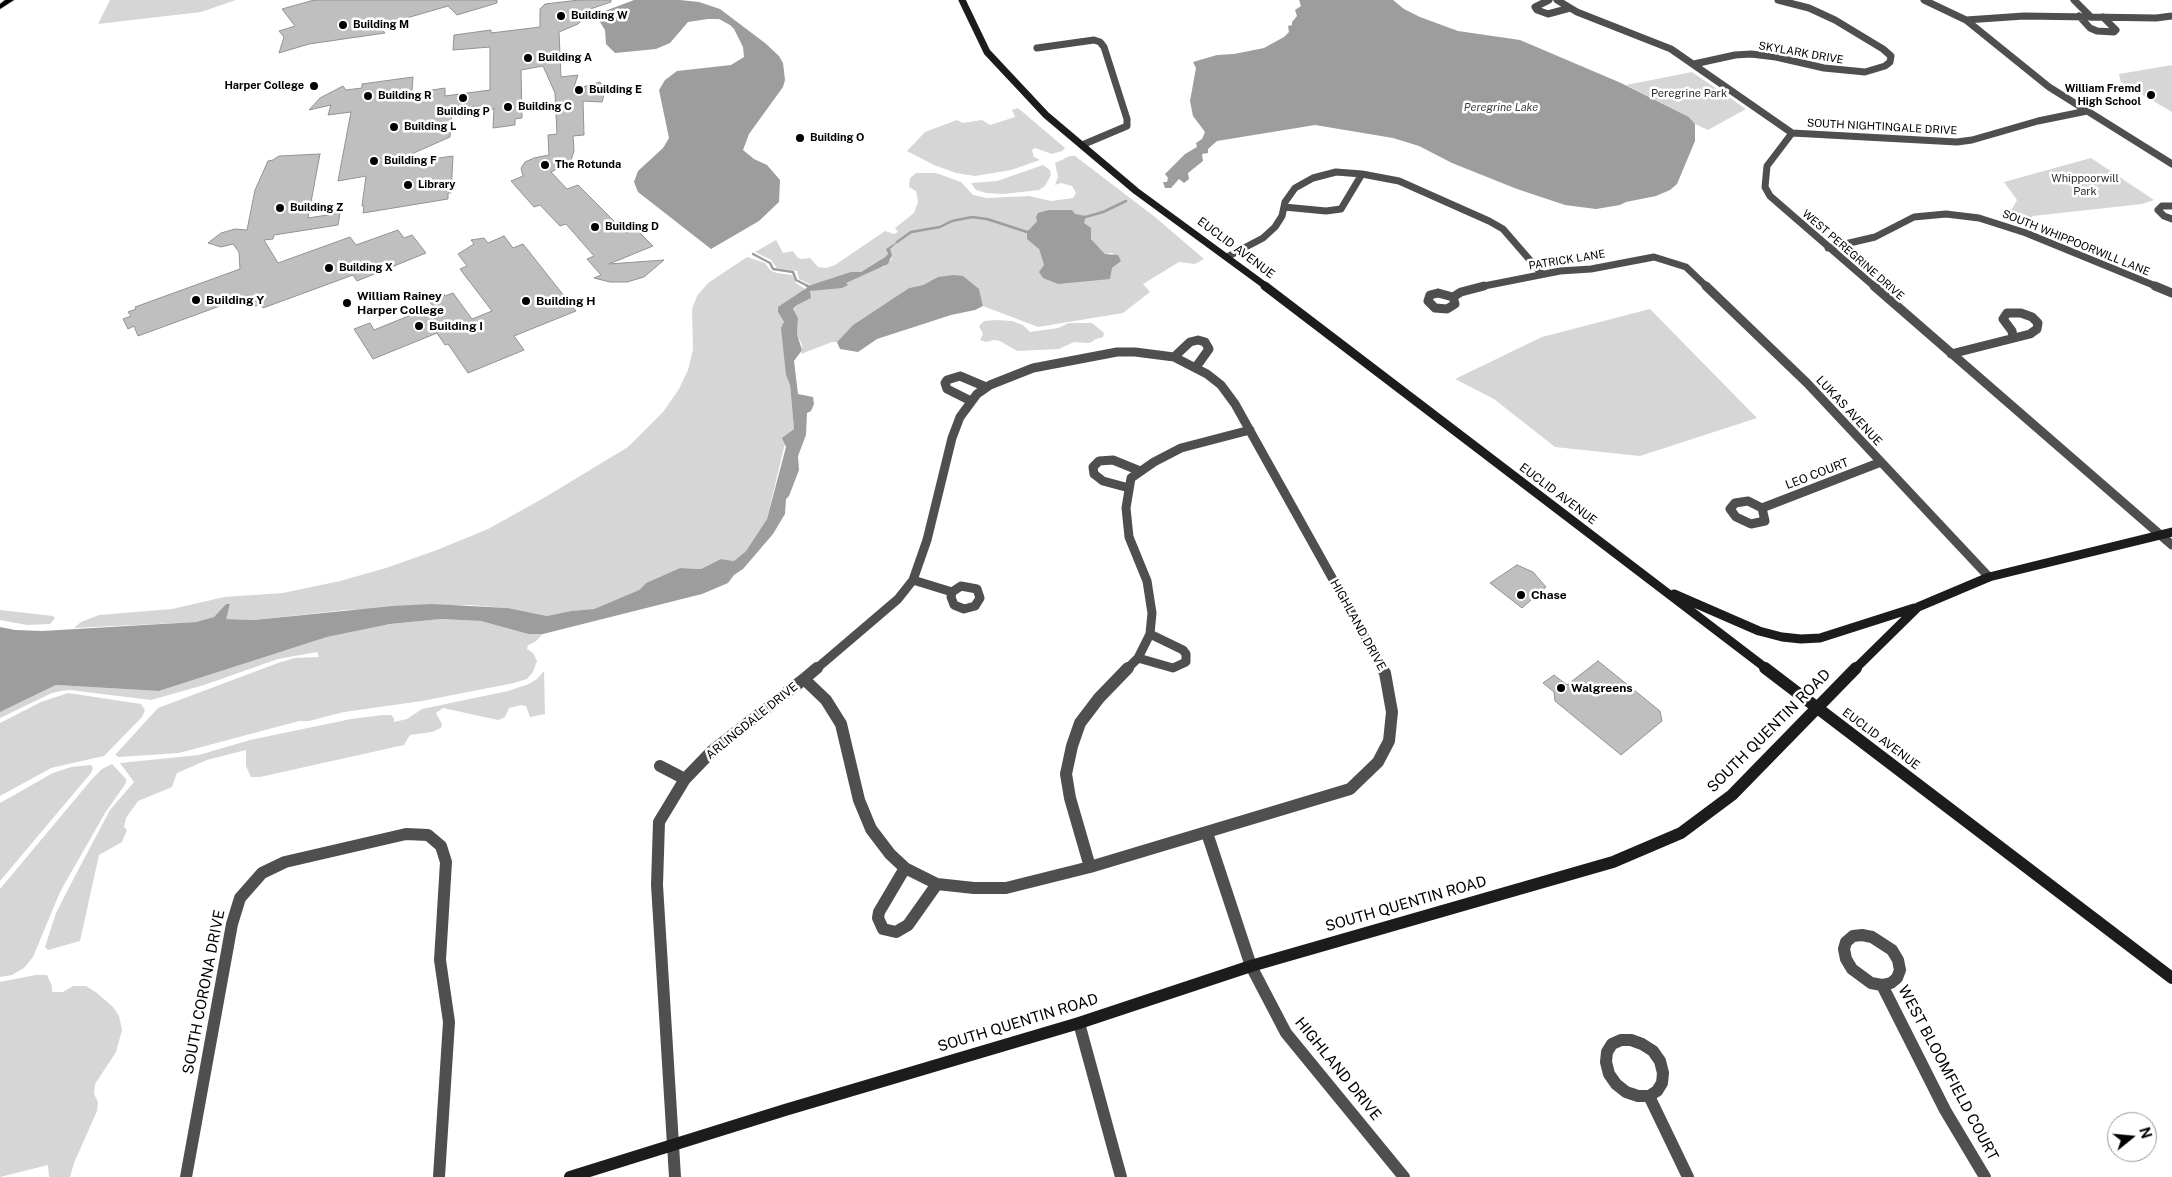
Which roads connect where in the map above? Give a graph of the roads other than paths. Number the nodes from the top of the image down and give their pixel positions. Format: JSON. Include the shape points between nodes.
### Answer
{"nodes":[{"id":1,"x":10,"y":0,"type":"edge"},
{"id":2,"x":962,"y":0,"type":"edge"},
{"id":3,"x":1549,"y":0,"type":"edge"},
{"id":4,"x":1557,"y":0,"type":"edge"},
{"id":5,"x":1778,"y":0,"type":"edge"},
{"id":6,"x":1924,"y":0,"type":"edge"},
{"id":7,"x":2074,"y":0,"type":"edge"},
{"id":8,"x":0,"y":6,"type":"edge"},
{"id":9,"x":1570,"y":8,"type":"junction"},
{"id":10,"x":2079,"y":16,"type":"junction"},
{"id":11,"x":2172,"y":16,"type":"edge"},
{"id":12,"x":2091,"y":17,"type":"junction"},
{"id":13,"x":2103,"y":17,"type":"junction"},
{"id":14,"x":1966,"y":20,"type":"junction"},
{"id":15,"x":1037,"y":48,"type":"dead end"},
{"id":16,"x":1694,"y":64,"type":"junction"},
{"id":17,"x":2087,"y":112,"type":"junction"},
{"id":18,"x":1792,"y":133,"type":"junction"},
{"id":19,"x":1082,"y":145,"type":"junction"},
{"id":20,"x":2172,"y":164,"type":"edge"},
{"id":21,"x":1362,"y":174,"type":"junction"},
{"id":22,"x":2172,"y":206,"type":"edge"},
{"id":23,"x":1284,"y":207,"type":"junction"},
{"id":24,"x":2172,"y":220,"type":"edge"},
{"id":25,"x":1828,"y":248,"type":"junction"},
{"id":26,"x":1227,"y":257,"type":"junction"},
{"id":27,"x":1686,"y":267,"type":"joint"},
{"id":28,"x":1542,"y":274,"type":"junction"},
{"id":29,"x":2172,"y":293,"type":"edge"},
{"id":30,"x":1452,"y":297,"type":"dead end"},
{"id":31,"x":2012,"y":338,"type":"dead end"},
{"id":32,"x":1951,"y":354,"type":"junction"},
{"id":33,"x":1174,"y":357,"type":"junction"},
{"id":34,"x":1196,"y":367,"type":"junction"},
{"id":35,"x":986,"y":388,"type":"junction"},
{"id":36,"x":971,"y":401,"type":"junction"},
{"id":37,"x":1250,"y":430,"type":"junction"},
{"id":38,"x":1881,"y":462,"type":"junction"},
{"id":39,"x":1140,"y":471,"type":"junction"},
{"id":40,"x":1129,"y":488,"type":"junction"},
{"id":41,"x":1762,"y":508,"type":"dead end"},
{"id":42,"x":2172,"y":532,"type":"edge"},
{"id":43,"x":2160,"y":535,"type":"junction"},
{"id":44,"x":2172,"y":545,"type":"edge"},
{"id":45,"x":1989,"y":577,"type":"junction"},
{"id":46,"x":913,"y":580,"type":"junction"},
{"id":47,"x":1660,"y":589,"type":"junction"},
{"id":48,"x":952,"y":592,"type":"dead end"},
{"id":49,"x":1918,"y":607,"type":"junction"},
{"id":50,"x":1150,"y":634,"type":"junction"},
{"id":51,"x":1138,"y":658,"type":"junction"},
{"id":52,"x":804,"y":679,"type":"junction"},
{"id":53,"x":1816,"y":707,"type":"junction"},
{"id":54,"x":660,"y":766,"type":"dead end"},
{"id":55,"x":685,"y":779,"type":"junction"},
{"id":56,"x":1206,"y":833,"type":"junction"},
{"id":57,"x":1090,"y":867,"type":"junction"},
{"id":58,"x":905,"y":868,"type":"junction"},
{"id":59,"x":937,"y":884,"type":"junction"},
{"id":60,"x":1251,"y":966,"type":"junction"},
{"id":61,"x":2172,"y":978,"type":"edge"},
{"id":62,"x":1882,"y":985,"type":"junction"},
{"id":63,"x":1079,"y":1023,"type":"junction"},
{"id":64,"x":1648,"y":1096,"type":"junction"},
{"id":65,"x":671,"y":1147,"type":"junction"},
{"id":66,"x":186,"y":1177,"type":"edge"},
{"id":67,"x":439,"y":1177,"type":"edge"},
{"id":68,"x":570,"y":1177,"type":"edge"},
{"id":69,"x":674,"y":1177,"type":"edge"},
{"id":70,"x":1121,"y":1177,"type":"edge"},
{"id":71,"x":1404,"y":1177,"type":"edge"},
{"id":72,"x":1688,"y":1177,"type":"edge"},
{"id":73,"x":1986,"y":1177,"type":"edge"}],
"edges":[{"from":1,"to":8,"type":"main road"},
{"from":2,"to":19,"type":"main road","name":"EUCLID AVENUE","via":[[987,52],[1046,115]]},
{"from":3,"to":9,"type":"street","via":[[1535,7],[1548,14]]},
{"from":4,"to":9,"type":"street"},
{"from":5,"to":16,"type":"street","name":"SKYLARK DRIVE","via":[[1809,8],[1835,20],[1883,49],[1891,56],[1890,62],[1865,72],[1751,54]]},
{"from":6,"to":14,"type":"street"},
{"from":7,"to":12,"type":"street"},
{"from":9,"to":16,"type":"street","via":[[1671,49]]},
{"from":10,"to":12,"type":"street"},
{"from":10,"to":13,"type":"street","via":[[2098,32],[2114,32],[2116,30]]},
{"from":10,"to":14,"type":"street"},
{"from":11,"to":13,"type":"street"},
{"from":12,"to":13,"type":"street"},
{"from":14,"to":17,"type":"street","via":[[2049,87]]},
{"from":15,"to":19,"type":"street","via":[[1094,40],[1104,47],[1127,126]]},
{"from":16,"to":18,"type":"street"},
{"from":17,"to":18,"type":"street","name":"SOUTH NIGHTINGALE DRIVE","via":[[1957,142]]},
{"from":17,"to":20,"type":"street"},
{"from":18,"to":25,"type":"street","name":"WEST PEREGRINE DRIVE","via":[[1768,166],[1765,187],[1780,206]]},
{"from":19,"to":26,"type":"main road","name":"EUCLID AVENUE","via":[[1136,191]]},
{"from":21,"to":23,"type":"street","via":[[1336,172],[1313,178],[1295,188]]},
{"from":21,"to":23,"type":"street","via":[[1341,208],[1326,211]]},
{"from":21,"to":28,"type":"street","via":[[1399,181],[1489,221],[1503,229]]},
{"from":22,"to":24,"type":"street","via":[[2162,206],[2158,210]]},
{"from":23,"to":26,"type":"street","via":[[1275,227],[1263,238]]},
{"from":25,"to":29,"type":"street","name":"SOUTH WHIPPOORWILL LANE","via":[[1875,238],[1914,217],[1946,214],[1979,218],[2026,233]]},
{"from":25,"to":32,"type":"street","name":"WEST PEREGRINE DRIVE"},
{"from":26,"to":47,"type":"main road","name":"EUCLID AVENUE"},
{"from":27,"to":28,"type":"street","name":"PATRICK LANE","via":[[1654,257]]},
{"from":27,"to":38,"type":"street","name":"LUKAS AVENUE","via":[[1807,384]]},
{"from":28,"to":30,"type":"street","name":"PATRICK LANE","via":[[1488,285]]},
{"from":31,"to":32,"type":"street"},
{"from":32,"to":43,"type":"street","name":"WEST PEREGRINE DRIVE"},
{"from":33,"to":34,"type":"street","name":"HIGHLAND DRIVE"},
{"from":33,"to":34,"type":"street","via":[[1190,342],[1205,342],[1209,349]]},
{"from":33,"to":35,"type":"street","name":"ARLINGDALE DRIVE","via":[[1135,352],[1101,354],[1033,368]]},
{"from":34,"to":37,"type":"street","name":"HIGHLAND DRIVE","via":[[1221,385]]},
{"from":35,"to":36,"type":"street","name":"ARLINGDALE DRIVE"},
{"from":35,"to":36,"type":"street","via":[[960,376],[945,383],[947,389]]},
{"from":36,"to":46,"type":"street","name":"ARLINGDALE DRIVE","via":[[952,438],[927,540]]},
{"from":37,"to":39,"type":"street","via":[[1181,448]]},
{"from":37,"to":56,"type":"street","name":"HIGHLAND DRIVE","via":[[1385,673],[1392,712],[1389,741],[1378,762],[1350,789]]},
{"from":38,"to":41,"type":"street","name":"LEO COURT"},
{"from":38,"to":45,"type":"street","name":"LUKAS AVENUE"},
{"from":39,"to":40,"type":"street","via":[[1131,478]]},
{"from":39,"to":40,"type":"street","via":[[1113,460],[1100,461],[1093,467],[1094,474],[1103,481]]},
{"from":40,"to":50,"type":"street","via":[[1126,508],[1128,538],[1147,581],[1152,613]]},
{"from":42,"to":43,"type":"main road","name":"SOUTH QUENTIN ROAD"},
{"from":43,"to":44,"type":"street","name":"WEST PEREGRINE DRIVE"},
{"from":43,"to":45,"type":"main road","name":"SOUTH QUENTIN ROAD"},
{"from":45,"to":49,"type":"main road","name":"SOUTH QUENTIN ROAD"},
{"from":46,"to":48,"type":"street"},
{"from":46,"to":52,"type":"street","name":"ARLINGDALE DRIVE","via":[[898,599]]},
{"from":47,"to":49,"type":"main road","via":[[1759,631],[1801,639],[1820,638]]},
{"from":47,"to":53,"type":"main road","name":"EUCLID AVENUE"},
{"from":49,"to":53,"type":"main road","name":"SOUTH QUENTIN ROAD"},
{"from":50,"to":51,"type":"street"},
{"from":50,"to":51,"type":"street","via":[[1183,650],[1186,662],[1173,668]]},
{"from":51,"to":57,"type":"street","via":[[1080,723],[1072,746],[1066,774]]},
{"from":52,"to":55,"type":"street","name":"ARLINGDALE DRIVE","via":[[712,750]]},
{"from":52,"to":58,"type":"street","name":"HIGHLAND DRIVE","via":[[826,700],[841,724],[859,800],[871,829]]},
{"from":53,"to":60,"type":"main road","name":"SOUTH QUENTIN ROAD","via":[[1732,795],[1681,833],[1614,862]]},
{"from":53,"to":61,"type":"main road","name":"EUCLID AVENUE"},
{"from":54,"to":55,"type":"street"},
{"from":55,"to":65,"type":"street","name":"ARLINGDALE DRIVE","via":[[659,822],[657,885]]},
{"from":56,"to":57,"type":"street","name":"HIGHLAND DRIVE"},
{"from":56,"to":60,"type":"street","name":"HIGHLAND DRIVE"},
{"from":57,"to":59,"type":"street","name":"HIGHLAND DRIVE","via":[[1006,888]]},
{"from":58,"to":59,"type":"street","name":"HIGHLAND DRIVE"},
{"from":58,"to":59,"type":"street","via":[[878,912],[884,929],[896,932],[908,925]]},
{"from":60,"to":63,"type":"main road","name":"SOUTH QUENTIN ROAD"},
{"from":60,"to":71,"type":"street","name":"HIGHLAND DRIVE","via":[[1286,1033]]},
{"from":62,"to":62,"type":"street","name":"WEST BLOOMFIELD COURT","via":[[1898,978],[1898,960],[1892,950],[1872,937],[1853,936],[1846,942],[1846,959],[1866,980]]},
{"from":62,"to":73,"type":"street","name":"WEST BLOOMFIELD COURT","via":[[1945,1110]]},
{"from":63,"to":65,"type":"main road","name":"SOUTH QUENTIN ROAD","via":[[784,1110]]},
{"from":63,"to":70,"type":"street"},
{"from":64,"to":64,"type":"street","via":[[1658,1092],[1662,1083],[1660,1061],[1652,1051],[1632,1040],[1612,1044],[1606,1062],[1613,1079],[1626,1092]]},
{"from":64,"to":72,"type":"street"},
{"from":65,"to":68,"type":"main road","name":"SOUTH QUENTIN ROAD"},
{"from":65,"to":69,"type":"street","name":"ARLINGDALE DRIVE"},
{"from":66,"to":67,"type":"street","name":"SOUTH CORONA DRIVE","via":[[232,924],[240,898],[262,874],[286,862],[406,834],[428,835],[441,846],[446,862],[440,960],[449,1022]]}]}
